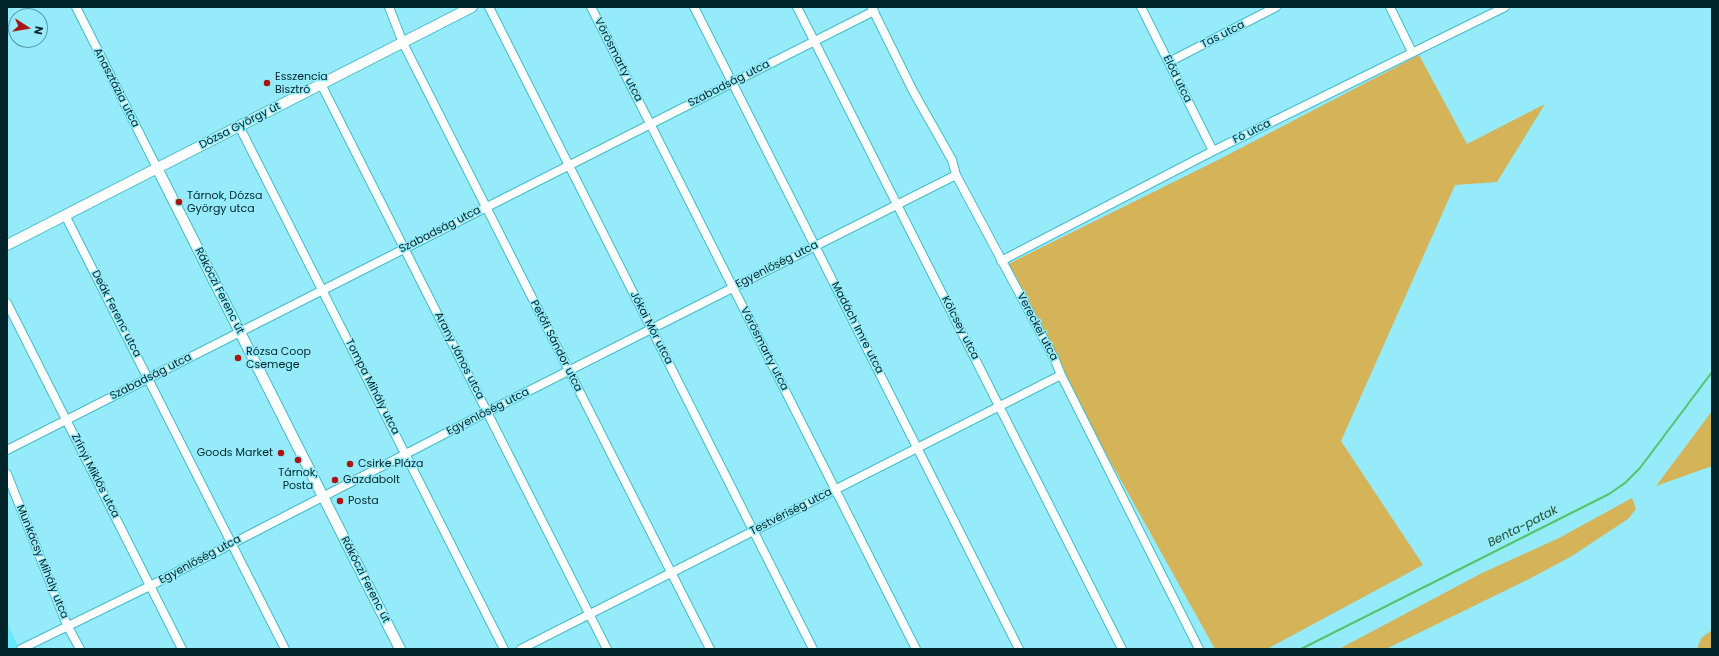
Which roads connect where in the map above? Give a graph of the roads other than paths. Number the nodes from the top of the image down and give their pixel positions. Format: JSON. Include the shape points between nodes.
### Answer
{"nodes":[{"id":1,"x":76,"y":7,"type":"edge"},
{"id":2,"x":389,"y":7,"type":"edge"},
{"id":3,"x":472,"y":7,"type":"edge"},
{"id":4,"x":488,"y":7,"type":"edge"},
{"id":5,"x":591,"y":7,"type":"edge"},
{"id":6,"x":694,"y":7,"type":"edge"},
{"id":7,"x":798,"y":7,"type":"edge"},
{"id":8,"x":1141,"y":7,"type":"edge"},
{"id":9,"x":1276,"y":7,"type":"edge"},
{"id":10,"x":1390,"y":7,"type":"edge"},
{"id":11,"x":1505,"y":7,"type":"edge"},
{"id":12,"x":873,"y":9,"type":"edge"},
{"id":13,"x":1262,"y":10,"type":"edge"},
{"id":14,"x":814,"y":40,"type":"junction"},
{"id":15,"x":403,"y":42,"type":"junction"},
{"id":16,"x":1412,"y":52,"type":"junction"},
{"id":17,"x":1169,"y":62,"type":"junction"},
{"id":18,"x":732,"y":83,"type":"junction"},
{"id":19,"x":322,"y":84,"type":"junction"},
{"id":20,"x":651,"y":124,"type":"junction"},
{"id":21,"x":239,"y":126,"type":"junction"},
{"id":22,"x":1213,"y":151,"type":"junction"},
{"id":23,"x":569,"y":166,"type":"junction"},
{"id":24,"x":157,"y":168,"type":"junction"},
{"id":25,"x":956,"y":175,"type":"junction"},
{"id":26,"x":897,"y":204,"type":"junction"},
{"id":27,"x":486,"y":207,"type":"junction"},
{"id":28,"x":66,"y":215,"type":"junction"},
{"id":29,"x":7,"y":245,"type":"edge"},
{"id":30,"x":815,"y":246,"type":"junction"},
{"id":31,"x":404,"y":248,"type":"junction"},
{"id":32,"x":1001,"y":261,"type":"junction"},
{"id":33,"x":733,"y":288,"type":"junction"},
{"id":34,"x":322,"y":290,"type":"junction"},
{"id":35,"x":7,"y":303,"type":"edge"},
{"id":36,"x":651,"y":329,"type":"junction"},
{"id":37,"x":240,"y":332,"type":"junction"},
{"id":38,"x":569,"y":371,"type":"junction"},
{"id":39,"x":1061,"y":375,"type":"junction"},
{"id":40,"x":148,"y":378,"type":"junction"},
{"id":41,"x":999,"y":407,"type":"junction"},
{"id":42,"x":487,"y":412,"type":"junction"},
{"id":43,"x":67,"y":420,"type":"junction"},
{"id":44,"x":918,"y":448,"type":"junction"},
{"id":45,"x":7,"y":450,"type":"edge"},
{"id":46,"x":406,"y":454,"type":"junction"},
{"id":47,"x":7,"y":474,"type":"edge"},
{"id":48,"x":835,"y":490,"type":"junction"},
{"id":49,"x":323,"y":496,"type":"junction"},
{"id":50,"x":753,"y":532,"type":"junction"},
{"id":51,"x":232,"y":544,"type":"junction"},
{"id":52,"x":671,"y":573,"type":"junction"},
{"id":53,"x":150,"y":586,"type":"junction"},
{"id":54,"x":589,"y":614,"type":"junction"},
{"id":55,"x":67,"y":625,"type":"junction"},
{"id":56,"x":20,"y":649,"type":"edge"},
{"id":57,"x":80,"y":649,"type":"edge"},
{"id":58,"x":182,"y":649,"type":"edge"},
{"id":59,"x":285,"y":649,"type":"edge"},
{"id":60,"x":400,"y":649,"type":"edge"},
{"id":61,"x":504,"y":649,"type":"edge"},
{"id":62,"x":521,"y":649,"type":"edge"},
{"id":63,"x":607,"y":649,"type":"edge"},
{"id":64,"x":710,"y":649,"type":"edge"},
{"id":65,"x":813,"y":649,"type":"edge"},
{"id":66,"x":916,"y":649,"type":"edge"},
{"id":67,"x":1019,"y":649,"type":"edge"},
{"id":68,"x":1122,"y":649,"type":"edge"},
{"id":69,"x":1199,"y":649,"type":"edge"}],
"edges":[{"from":1,"to":24,"type":"street","name":"Anasztázia utca"},
{"from":2,"to":15,"type":"street","name":"Petőfi Sándor utca"},
{"from":3,"to":15,"type":"street","name":"Dózsa György út"},
{"from":4,"to":23,"type":"street","name":"Jókai Mór utca"},
{"from":5,"to":20,"type":"street","name":"Vörösmarty utca"},
{"from":6,"to":18,"type":"street","name":"Madách Imre utca"},
{"from":7,"to":14,"type":"street","name":"Kölcsey utca"},
{"from":8,"to":17,"type":"street","name":"Előd utca"},
{"from":9,"to":13,"type":"street","name":"Tas utca"},
{"from":10,"to":16,"type":"street"},
{"from":11,"to":16,"type":"street","name":"Fő utca"},
{"from":12,"to":14,"type":"street","name":"Szabadság utca"},
{"from":12,"to":25,"type":"street","name":"Vereckei utca","via":[[913,91],[952,160]]},
{"from":13,"to":17,"type":"street","name":"Tas utca"},
{"from":14,"to":18,"type":"street","name":"Szabadság utca"},
{"from":14,"to":26,"type":"street","name":"Kölcsey utca"},
{"from":15,"to":19,"type":"street","name":"Dózsa György út"},
{"from":15,"to":27,"type":"street","name":"Petőfi Sándor utca"},
{"from":16,"to":22,"type":"street","name":"Fő utca"},
{"from":17,"to":22,"type":"street","name":"Előd utca"},
{"from":18,"to":20,"type":"street","name":"Szabadság utca"},
{"from":18,"to":30,"type":"street","name":"Madách Imre utca"},
{"from":19,"to":21,"type":"street","name":"Dózsa György út"},
{"from":19,"to":31,"type":"street","name":"Arany János utca"},
{"from":20,"to":23,"type":"street","name":"Szabadság utca"},
{"from":20,"to":33,"type":"street","name":"Vörösmarty utca"},
{"from":21,"to":24,"type":"street","name":"Dózsa György út"},
{"from":21,"to":34,"type":"street","name":"Tompa Mihály utca"},
{"from":22,"to":32,"type":"street","name":"Fő utca"},
{"from":23,"to":27,"type":"street","name":"Szabadság utca"},
{"from":23,"to":36,"type":"street","name":"Jókai Mór utca"},
{"from":24,"to":28,"type":"street","name":"Dózsa György út"},
{"from":24,"to":37,"type":"street","name":"Rákóczi Ferenc út"},
{"from":25,"to":26,"type":"street","name":"Egyenlőség utca"},
{"from":25,"to":32,"type":"street","name":"Vereckei utca"},
{"from":26,"to":30,"type":"street","name":"Egyenlőség utca"},
{"from":26,"to":41,"type":"street","name":"Kölcsey utca"},
{"from":27,"to":31,"type":"street","name":"Szabadság utca"},
{"from":27,"to":38,"type":"street","name":"Petőfi Sándor utca"},
{"from":28,"to":29,"type":"street","name":"Dózsa György út"},
{"from":28,"to":40,"type":"street","name":"Deák Ferenc utca"},
{"from":30,"to":33,"type":"street","name":"Egyenlőség utca"},
{"from":30,"to":44,"type":"street","name":"Madách Imre utca"},
{"from":31,"to":34,"type":"street","name":"Szabadság utca"},
{"from":31,"to":42,"type":"street","name":"Arany János utca"},
{"from":32,"to":39,"type":"street","name":"Vereckei utca"},
{"from":33,"to":36,"type":"street","name":"Egyenlőség utca"},
{"from":33,"to":48,"type":"street","name":"Vörösmarty utca"},
{"from":34,"to":37,"type":"street","name":"Szabadság utca"},
{"from":34,"to":46,"type":"street","name":"Tompa Mihály utca"},
{"from":35,"to":43,"type":"street","name":"Zrínyi Miklós utca"},
{"from":36,"to":38,"type":"street","name":"Egyenlőség utca"},
{"from":36,"to":50,"type":"street","name":"Jókai Mór utca"},
{"from":37,"to":40,"type":"street","name":"Szabadság utca"},
{"from":37,"to":49,"type":"street","name":"Rákóczi Ferenc út"},
{"from":38,"to":42,"type":"street","name":"Egyenlőség utca"},
{"from":38,"to":52,"type":"street","name":"Petőfi Sándor utca"},
{"from":39,"to":41,"type":"street","name":"Testvériség utca"},
{"from":39,"to":69,"type":"street","name":"Vereckei utca"},
{"from":40,"to":43,"type":"street","name":"Szabadság utca"},
{"from":40,"to":51,"type":"street","name":"Deák Ferenc utca"},
{"from":41,"to":44,"type":"street","name":"Testvériség utca"},
{"from":41,"to":68,"type":"street","name":"Kölcsey utca"},
{"from":42,"to":46,"type":"street","name":"Egyenlőség utca"},
{"from":42,"to":54,"type":"street","name":"Arany János utca"},
{"from":43,"to":45,"type":"street","name":"Szabadság utca"},
{"from":43,"to":53,"type":"street","name":"Zrínyi Miklós utca"},
{"from":44,"to":48,"type":"street","name":"Testvériség utca"},
{"from":44,"to":67,"type":"street","name":"Madách Imre utca"},
{"from":46,"to":49,"type":"street","name":"Egyenlőség utca"},
{"from":46,"to":61,"type":"street","name":"Tompa Mihály utca"},
{"from":47,"to":55,"type":"street","name":"Munkácsy Mihály utca"},
{"from":48,"to":50,"type":"street","name":"Testvériség utca"},
{"from":48,"to":66,"type":"street","name":"Vörösmarty utca"},
{"from":49,"to":51,"type":"street","name":"Egyenlőség utca"},
{"from":49,"to":60,"type":"street","name":"Rákóczi Ferenc út"},
{"from":50,"to":52,"type":"street","name":"Testvériség utca"},
{"from":50,"to":65,"type":"street","name":"Jókai Mór utca"},
{"from":51,"to":53,"type":"street","name":"Egyenlőség utca"},
{"from":51,"to":59,"type":"street","name":"Deák Ferenc utca"},
{"from":52,"to":54,"type":"street","name":"Testvériség utca"},
{"from":52,"to":64,"type":"street","name":"Petőfi Sándor utca"},
{"from":53,"to":55,"type":"street","name":"Egyenlőség utca"},
{"from":53,"to":58,"type":"street","name":"Zrínyi Miklós utca"},
{"from":54,"to":62,"type":"street","name":"Testvériség utca"},
{"from":54,"to":63,"type":"street","name":"Arany János utca"},
{"from":55,"to":56,"type":"street","name":"Egyenlőség utca"},
{"from":55,"to":57,"type":"street","name":"Munkácsy Mihály utca"}]}
